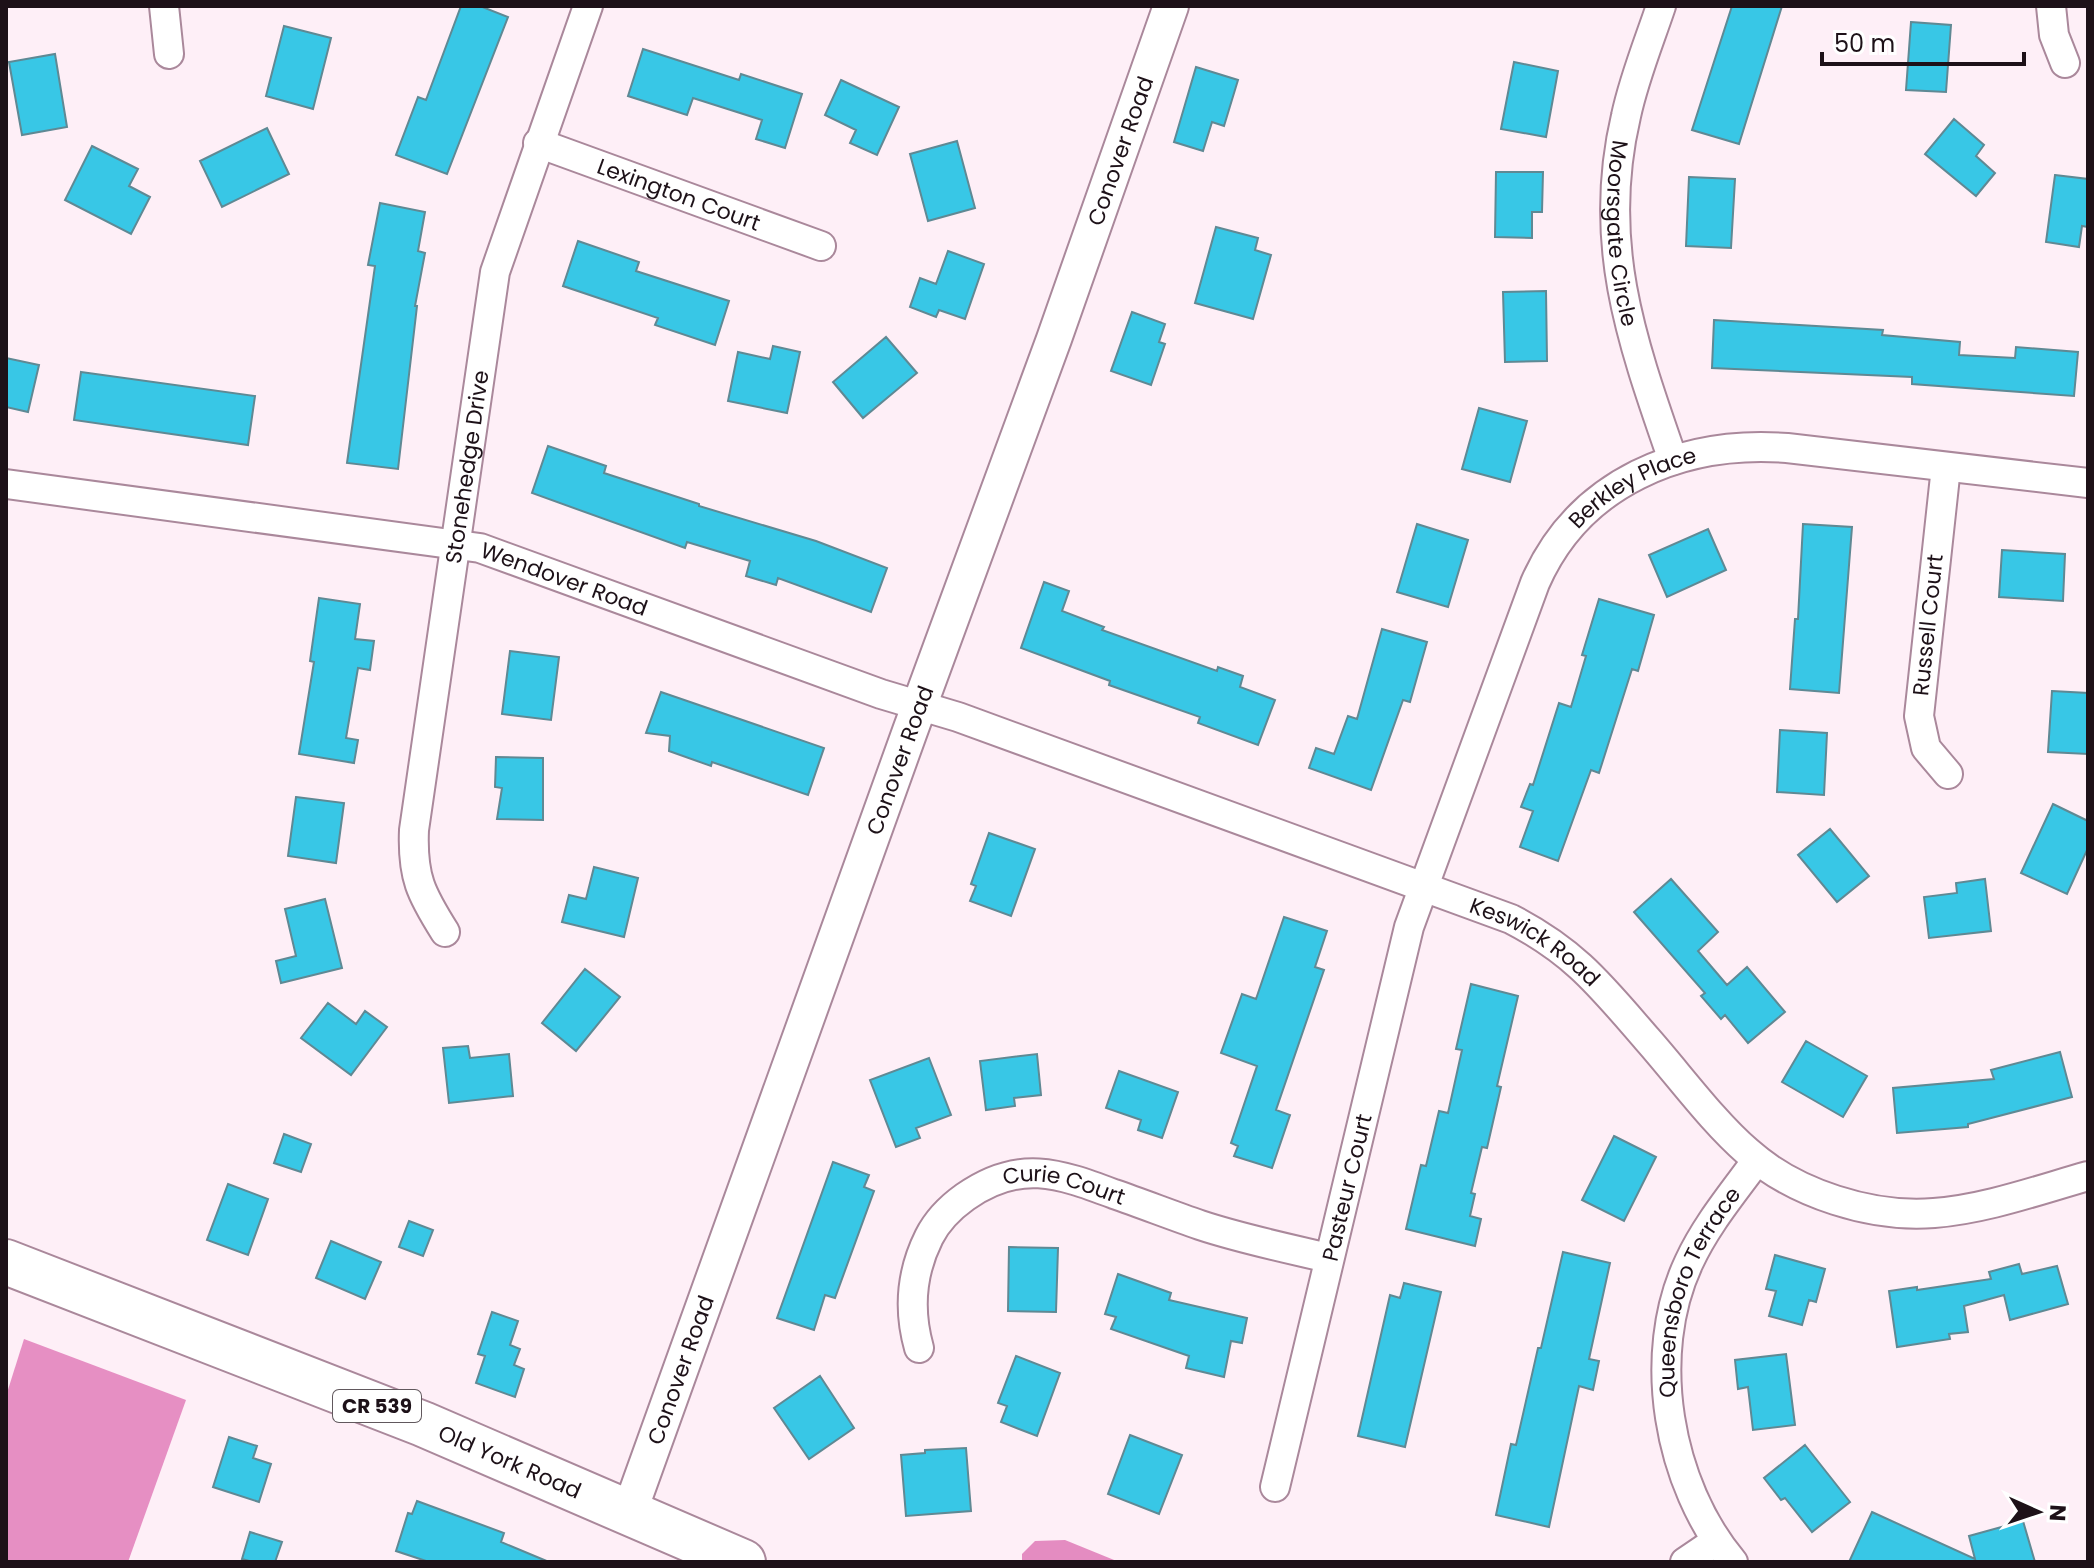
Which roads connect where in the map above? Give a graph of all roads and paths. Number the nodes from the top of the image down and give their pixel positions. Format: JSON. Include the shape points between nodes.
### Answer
{"nodes":[{"id":1,"x":164,"y":6,"type":"edge"},
{"id":2,"x":588,"y":6,"type":"edge"},
{"id":3,"x":1171,"y":6,"type":"edge"},
{"id":4,"x":1661,"y":6,"type":"edge"},
{"id":5,"x":2051,"y":6,"type":"edge"},
{"id":6,"x":169,"y":54,"type":"dead end"},
{"id":7,"x":2065,"y":63,"type":"dead end"},
{"id":8,"x":538,"y":143,"type":"junction"},
{"id":9,"x":821,"y":246,"type":"dead end"},
{"id":10,"x":1673,"y":460,"type":"junction"},
{"id":11,"x":1946,"y":467,"type":"junction"},
{"id":12,"x":2088,"y":483,"type":"edge"},
{"id":13,"x":6,"y":484,"type":"edge"},
{"id":14,"x":456,"y":545,"type":"junction"},
{"id":15,"x":919,"y":705,"type":"junction"},
{"id":16,"x":1948,"y":774,"type":"dead end"},
{"id":17,"x":1422,"y":887,"type":"junction"},
{"id":18,"x":445,"y":932,"type":"dead end"},
{"id":19,"x":1757,"y":1160,"type":"junction"},
{"id":20,"x":2088,"y":1176,"type":"edge"},
{"id":21,"x":1329,"y":1258,"type":"junction"},
{"id":22,"x":6,"y":1262,"type":"edge"},
{"id":23,"x":919,"y":1348,"type":"dead end"},
{"id":24,"x":1275,"y":1487,"type":"dead end"},
{"id":25,"x":629,"y":1513,"type":"junction"},
{"id":26,"x":1724,"y":1551,"type":"edge"},
{"id":27,"x":743,"y":1562,"type":"edge"},
{"id":28,"x":1685,"y":1562,"type":"edge"}],
"edges":[{"from":1,"to":6,"type":"street"},
{"from":2,"to":8,"type":"street","name":"Stonehedge Drive"},
{"from":3,"to":15,"type":"street","name":"Conover Road"},
{"from":4,"to":10,"type":"street","name":"Moorsgate Circle","via":[[1625,118],[1615,234],[1631,334]]},
{"from":5,"to":7,"type":"street","via":[[2054,35]]},
{"from":8,"to":9,"type":"street","name":"Lexington Court"},
{"from":8,"to":14,"type":"street","name":"Stonehedge Drive","via":[[495,272]]},
{"from":10,"to":11,"type":"street","name":"Berkley Place","via":[[1695,452],[1760,446]]},
{"from":10,"to":17,"type":"street","name":"Berkley Place","via":[[1592,505],[1545,561]]},
{"from":11,"to":12,"type":"street","name":"Berkley Place"},
{"from":11,"to":16,"type":"street","name":"Russell Court","via":[[1919,716],[1926,748]]},
{"from":13,"to":14,"type":"street","name":"Wendover Road"},
{"from":14,"to":15,"type":"street","name":"Wendover Road","via":[[480,548]]},
{"from":14,"to":18,"type":"street","name":"Stonehedge Drive","via":[[413,861],[422,895]]},
{"from":15,"to":17,"type":"street","name":"Keswick Road"},
{"from":15,"to":25,"type":"street","name":"Conover Road"},
{"from":17,"to":19,"type":"street","name":"Keswick Road","via":[[1511,919],[1571,955]]},
{"from":17,"to":21,"type":"street","name":"Pasteur Court"},
{"from":19,"to":20,"type":"street","name":"Keswick Road","via":[[1831,1198],[1917,1214],[1968,1208]]},
{"from":19,"to":26,"type":"street","name":"Queensboro Terrace","via":[[1689,1260],[1676,1296],[1669,1348],[1674,1439],[1696,1506]]},
{"from":21,"to":23,"type":"street","name":"Curie Court","via":[[1201,1226],[1062,1175],[1012,1176],[968,1195],[931,1232],[918,1262],[911,1302]]},
{"from":21,"to":24,"type":"street","name":"Pasteur Court"},
{"from":22,"to":25,"type":"main road","name":"Old York Road","number":"CR 539","via":[[423,1424]]},
{"from":25,"to":27,"type":"main road","name":"Old York Road","number":"CR 539"},
{"from":26,"to":28,"type":"street"}]}
